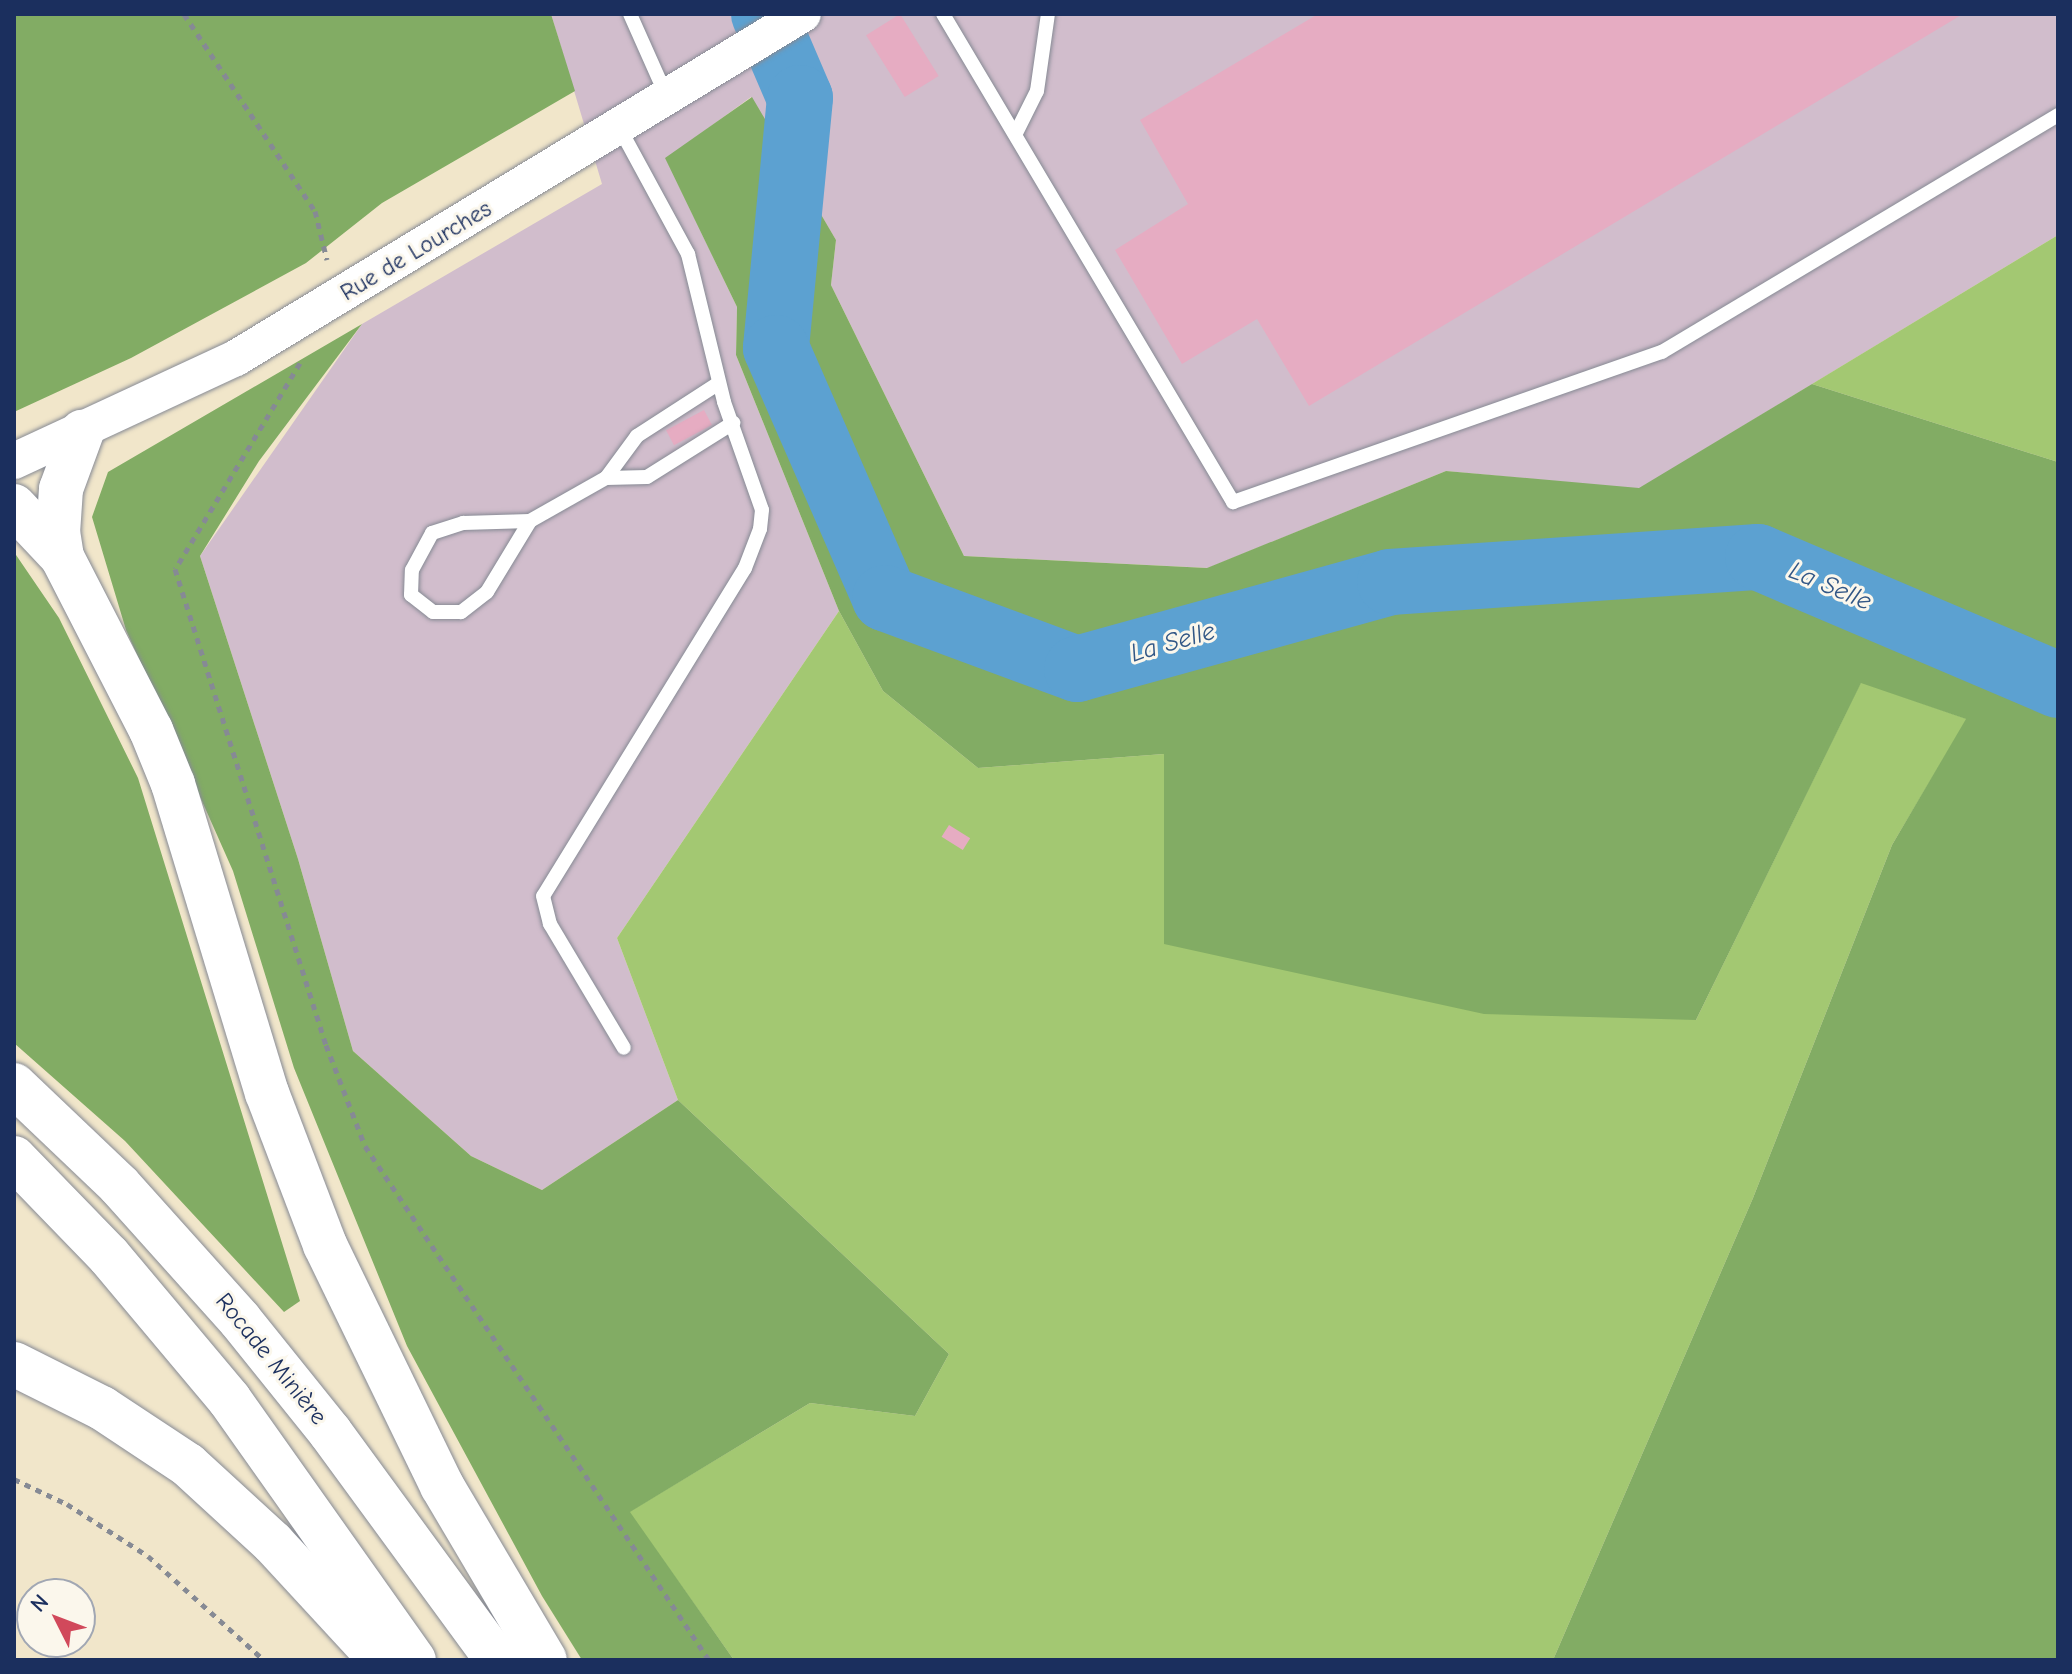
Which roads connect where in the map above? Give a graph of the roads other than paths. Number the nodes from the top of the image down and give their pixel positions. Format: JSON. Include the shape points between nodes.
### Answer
{"nodes":[{"id":1,"x":630,"y":14,"type":"edge"},
{"id":2,"x":803,"y":14,"type":"edge"},
{"id":3,"x":943,"y":14,"type":"edge"},
{"id":4,"x":1048,"y":14,"type":"edge"},
{"id":5,"x":667,"y":98,"type":"junction"},
{"id":6,"x":2058,"y":115,"type":"edge"},
{"id":7,"x":619,"y":127,"type":"junction"},
{"id":8,"x":1016,"y":133,"type":"junction"},
{"id":9,"x":719,"y":383,"type":"junction"},
{"id":10,"x":733,"y":423,"type":"junction"},
{"id":11,"x":82,"y":432,"type":"junction"},
{"id":12,"x":14,"y":461,"type":"edge"},
{"id":13,"x":606,"y":478,"type":"junction"},
{"id":14,"x":14,"y":506,"type":"edge"},
{"id":15,"x":530,"y":521,"type":"junction"},
{"id":16,"x":62,"y":557,"type":"junction"},
{"id":17,"x":624,"y":1048,"type":"dead end"},
{"id":18,"x":14,"y":1085,"type":"edge"},
{"id":19,"x":14,"y":1158,"type":"edge"},
{"id":20,"x":14,"y":1364,"type":"edge"},
{"id":21,"x":381,"y":1660,"type":"edge"},
{"id":22,"x":414,"y":1660,"type":"edge"},
{"id":23,"x":497,"y":1660,"type":"edge"},
{"id":24,"x":545,"y":1660,"type":"edge"}],
"edges":[{"from":1,"to":5,"type":"lane"},
{"from":2,"to":5,"type":"street","name":"Rue de Lourches"},
{"from":3,"to":8,"type":"lane"},
{"from":4,"to":8,"type":"lane","via":[[1037,91]]},
{"from":5,"to":7,"type":"street","name":"Rue de Lourches"},
{"from":6,"to":8,"type":"lane","via":[[1662,352],[1233,502]]},
{"from":7,"to":9,"type":"lane","via":[[688,254]]},
{"from":7,"to":11,"type":"street","name":"Rue de Lourches","via":[[204,376]]},
{"from":9,"to":10,"type":"lane"},
{"from":9,"to":13,"type":"lane","via":[[637,436]]},
{"from":10,"to":13,"type":"lane","via":[[647,477]]},
{"from":10,"to":17,"type":"lane","via":[[762,510],[754,549],[543,896],[550,924]]},
{"from":11,"to":12,"type":"street","name":"Rue de Lourches"},
{"from":11,"to":16,"type":"highway","via":[[61,489]]},
{"from":13,"to":15,"type":"lane"},
{"from":14,"to":16,"type":"highway"},
{"from":15,"to":15,"type":"lane","via":[[463,523],[432,533],[412,570],[411,595],[433,612],[461,612],[487,592]]},
{"from":16,"to":24,"type":"highway","via":[[136,699],[173,784],[267,1093],[330,1257],[442,1486]]},
{"from":18,"to":23,"type":"highway","name":"Rocade Minière","via":[[119,1185],[232,1310],[330,1432]]},
{"from":19,"to":22,"type":"highway","via":[[109,1256],[229,1399]]},
{"from":20,"to":21,"type":"highway","via":[[102,1408],[188,1465],[273,1543]]}]}
